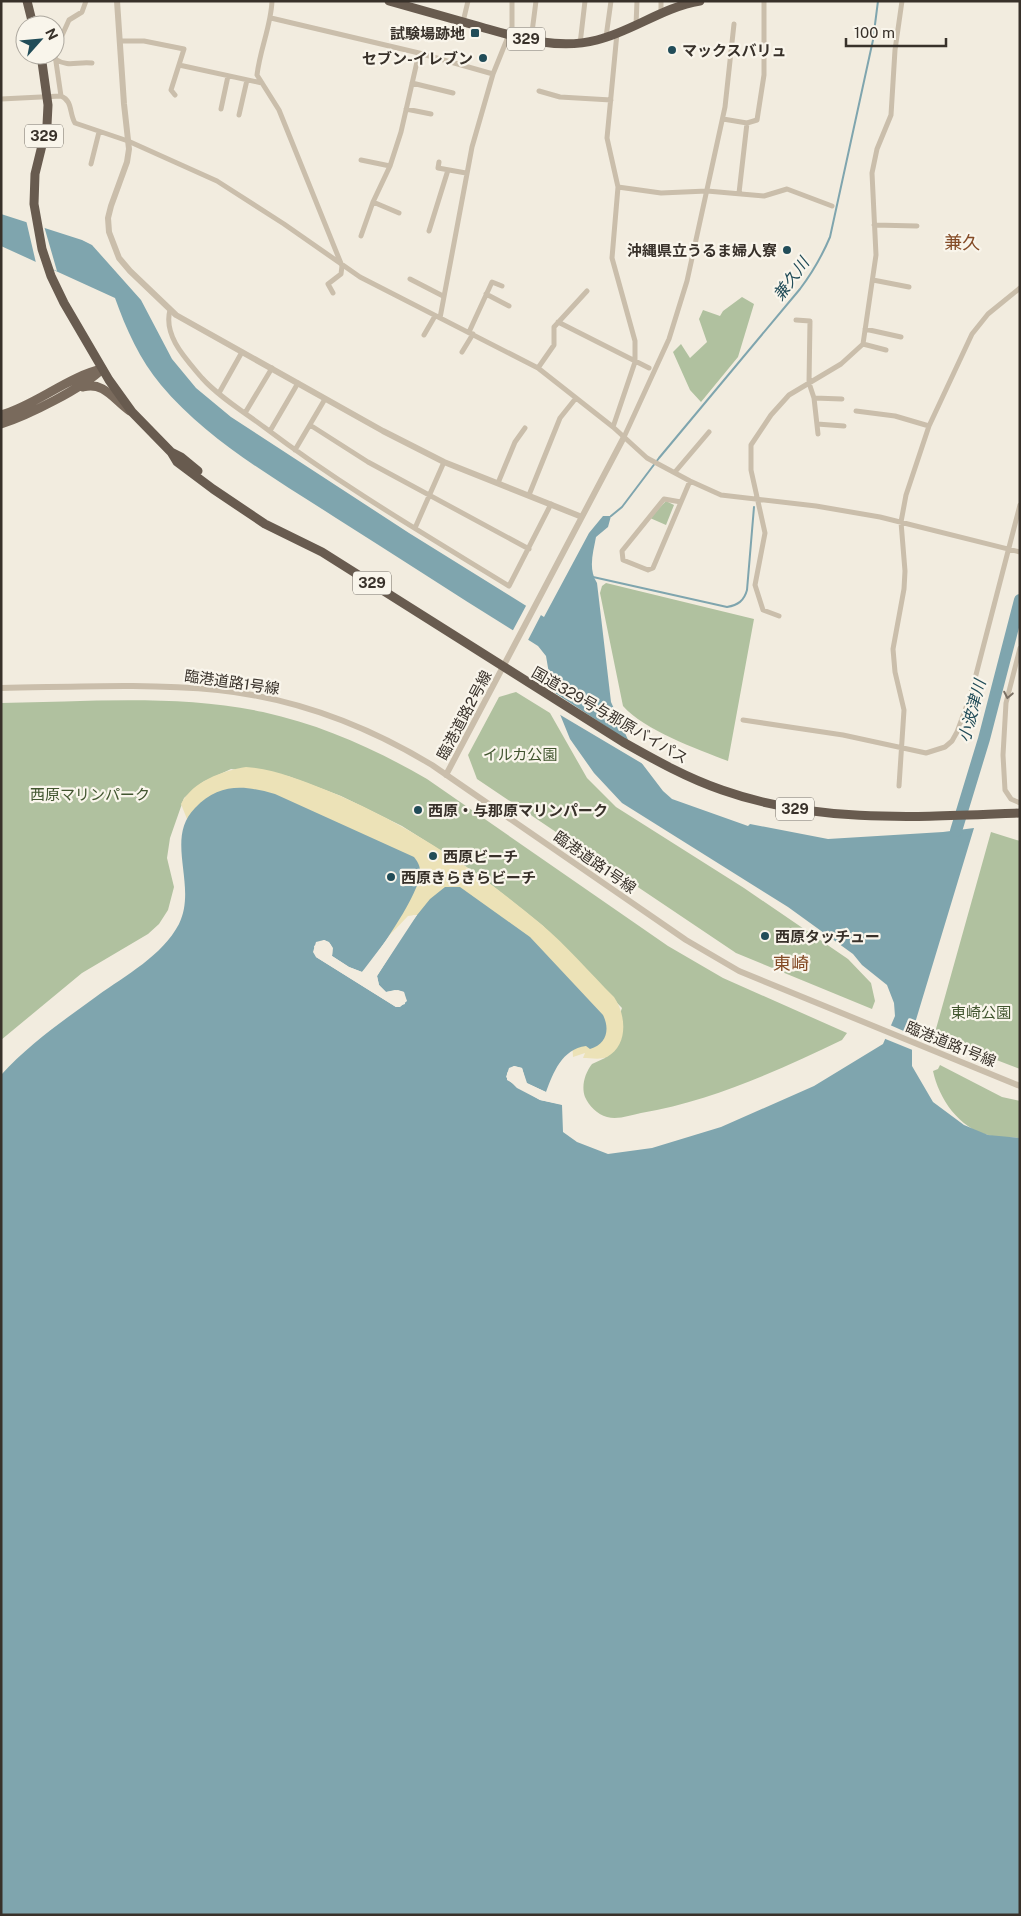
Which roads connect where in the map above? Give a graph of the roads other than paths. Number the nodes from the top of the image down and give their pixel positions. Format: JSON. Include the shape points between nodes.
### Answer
{"nodes":[{"id":1,"x":27,"y":1,"type":"edge"},
{"id":2,"x":86,"y":1,"type":"edge"},
{"id":3,"x":117,"y":1,"type":"edge"},
{"id":4,"x":272,"y":1,"type":"edge"},
{"id":5,"x":389,"y":1,"type":"edge"},
{"id":6,"x":468,"y":1,"type":"edge"},
{"id":7,"x":512,"y":1,"type":"edge"},
{"id":8,"x":536,"y":1,"type":"edge"},
{"id":9,"x":585,"y":1,"type":"edge"},
{"id":10,"x":611,"y":1,"type":"edge"},
{"id":11,"x":637,"y":1,"type":"edge"},
{"id":12,"x":661,"y":1,"type":"edge"},
{"id":13,"x":700,"y":1,"type":"edge"},
{"id":14,"x":764,"y":1,"type":"edge"},
{"id":15,"x":902,"y":1,"type":"edge"},
{"id":16,"x":399,"y":3,"type":"edge"},
{"id":17,"x":661,"y":13,"type":"junction"},
{"id":18,"x":30,"y":15,"type":"edge"},
{"id":19,"x":271,"y":18,"type":"junction"},
{"id":20,"x":463,"y":22,"type":"junction"},
{"id":21,"x":734,"y":24,"type":"dead end"},
{"id":22,"x":636,"y":25,"type":"junction"},
{"id":23,"x":65,"y":29,"type":"edge"},
{"id":24,"x":617,"y":33,"type":"junction"},
{"id":25,"x":508,"y":35,"type":"junction"},
{"id":26,"x":606,"y":38,"type":"junction"},
{"id":27,"x":531,"y":40,"type":"junction"},
{"id":28,"x":120,"y":41,"type":"junction"},
{"id":29,"x":580,"y":44,"type":"junction"},
{"id":30,"x":420,"y":53,"type":"junction"},
{"id":31,"x":92,"y":63,"type":"dead end"},
{"id":32,"x":65,"y":64,"type":"edge"},
{"id":33,"x":43,"y":65,"type":"edge"},
{"id":34,"x":56,"y":65,"type":"edge"},
{"id":35,"x":180,"y":65,"type":"junction"},
{"id":36,"x":493,"y":74,"type":"junction"},
{"id":37,"x":228,"y":76,"type":"junction"},
{"id":38,"x":247,"y":80,"type":"junction"},
{"id":39,"x":262,"y":83,"type":"junction"},
{"id":40,"x":412,"y":83,"type":"junction"},
{"id":41,"x":164,"y":89,"type":"dead end"},
{"id":42,"x":539,"y":91,"type":"dead end"},
{"id":43,"x":454,"y":93,"type":"dead end"},
{"id":44,"x":61,"y":96,"type":"junction"},
{"id":45,"x":48,"y":97,"type":"junction"},
{"id":46,"x":1,"y":99,"type":"edge"},
{"id":47,"x":610,"y":100,"type":"junction"},
{"id":48,"x":221,"y":109,"type":"dead end"},
{"id":49,"x":406,"y":109,"type":"junction"},
{"id":50,"x":431,"y":114,"type":"dead end"},
{"id":51,"x":240,"y":115,"type":"dead end"},
{"id":52,"x":723,"y":119,"type":"junction"},
{"id":53,"x":747,"y":123,"type":"junction"},
{"id":54,"x":99,"y":132,"type":"junction"},
{"id":55,"x":128,"y":141,"type":"junction"},
{"id":56,"x":361,"y":160,"type":"dead end"},
{"id":57,"x":439,"y":162,"type":"dead end"},
{"id":58,"x":91,"y":164,"type":"dead end"},
{"id":59,"x":390,"y":166,"type":"junction"},
{"id":60,"x":448,"y":170,"type":"junction"},
{"id":61,"x":466,"y":173,"type":"junction"},
{"id":62,"x":618,"y":187,"type":"junction"},
{"id":63,"x":707,"y":191,"type":"junction"},
{"id":64,"x":739,"y":193,"type":"junction"},
{"id":65,"x":372,"y":202,"type":"junction"},
{"id":66,"x":832,"y":206,"type":"dead end"},
{"id":67,"x":399,"y":213,"type":"dead end"},
{"id":68,"x":874,"y":225,"type":"junction"},
{"id":69,"x":916,"y":226,"type":"dead end"},
{"id":70,"x":430,"y":231,"type":"dead end"},
{"id":71,"x":361,"y":236,"type":"dead end"},
{"id":72,"x":342,"y":266,"type":"junction"},
{"id":73,"x":410,"y":279,"type":"dead end"},
{"id":74,"x":873,"y":280,"type":"junction"},
{"id":75,"x":502,"y":286,"type":"dead end"},
{"id":76,"x":910,"y":287,"type":"dead end"},
{"id":77,"x":1020,"y":288,"type":"edge"},
{"id":78,"x":587,"y":291,"type":"dead end"},
{"id":79,"x":333,"y":293,"type":"dead end"},
{"id":80,"x":575,"y":293,"type":"dead end"},
{"id":81,"x":486,"y":294,"type":"junction"},
{"id":82,"x":443,"y":296,"type":"junction"},
{"id":83,"x":580,"y":298,"type":"junction"},
{"id":84,"x":510,"y":306,"type":"dead end"},
{"id":85,"x":170,"y":310,"type":"junction"},
{"id":86,"x":437,"y":317,"type":"junction"},
{"id":87,"x":796,"y":320,"type":"dead end"},
{"id":88,"x":558,"y":322,"type":"junction"},
{"id":89,"x":865,"y":329,"type":"junction"},
{"id":90,"x":471,"y":333,"type":"junction"},
{"id":91,"x":424,"y":334,"type":"dead end"},
{"id":92,"x":901,"y":337,"type":"dead end"},
{"id":93,"x":863,"y":344,"type":"junction"},
{"id":94,"x":886,"y":350,"type":"dead end"},
{"id":95,"x":242,"y":352,"type":"junction"},
{"id":96,"x":462,"y":352,"type":"dead end"},
{"id":97,"x":635,"y":362,"type":"junction"},
{"id":98,"x":272,"y":368,"type":"junction"},
{"id":99,"x":538,"y":368,"type":"junction"},
{"id":100,"x":649,"y":368,"type":"dead end"},
{"id":101,"x":102,"y":369,"type":"junction"},
{"id":102,"x":298,"y":383,"type":"junction"},
{"id":103,"x":809,"y":383,"type":"junction"},
{"id":104,"x":68,"y":391,"type":"junction"},
{"id":105,"x":219,"y":393,"type":"junction"},
{"id":106,"x":576,"y":398,"type":"junction"},
{"id":107,"x":814,"y":398,"type":"junction"},
{"id":108,"x":325,"y":399,"type":"junction"},
{"id":109,"x":842,"y":399,"type":"dead end"},
{"id":110,"x":856,"y":411,"type":"dead end"},
{"id":111,"x":132,"y":412,"type":"junction"},
{"id":112,"x":245,"y":413,"type":"junction"},
{"id":113,"x":1,"y":416,"type":"edge"},
{"id":114,"x":1,"y":424,"type":"edge"},
{"id":115,"x":817,"y":424,"type":"junction"},
{"id":116,"x":310,"y":425,"type":"junction"},
{"id":117,"x":844,"y":426,"type":"dead end"},
{"id":118,"x":929,"y":426,"type":"junction"},
{"id":119,"x":614,"y":427,"type":"junction"},
{"id":120,"x":525,"y":428,"type":"dead end"},
{"id":121,"x":270,"y":431,"type":"junction"},
{"id":122,"x":709,"y":432,"type":"dead end"},
{"id":123,"x":818,"y":434,"type":"dead end"},
{"id":124,"x":624,"y":437,"type":"junction"},
{"id":125,"x":295,"y":450,"type":"junction"},
{"id":126,"x":444,"y":462,"type":"junction"},
{"id":127,"x":675,"y":472,"type":"junction"},
{"id":128,"x":690,"y":481,"type":"junction"},
{"id":129,"x":498,"y":483,"type":"junction"},
{"id":130,"x":429,"y":495,"type":"junction"},
{"id":131,"x":528,"y":495,"type":"junction"},
{"id":132,"x":757,"y":499,"type":"junction"},
{"id":133,"x":681,"y":502,"type":"junction"},
{"id":134,"x":551,"y":504,"type":"junction"},
{"id":135,"x":1020,"y":505,"type":"edge"},
{"id":136,"x":582,"y":517,"type":"junction"},
{"id":137,"x":901,"y":522,"type":"junction"},
{"id":138,"x":414,"y":528,"type":"junction"},
{"id":139,"x":529,"y":549,"type":"junction"},
{"id":140,"x":1007,"y":549,"type":"junction"},
{"id":141,"x":1017,"y":552,"type":"edge"},
{"id":142,"x":779,"y":616,"type":"dead end"},
{"id":143,"x":1020,"y":648,"type":"edge"},
{"id":144,"x":504,"y":667,"type":"junction"},
{"id":145,"x":1,"y":688,"type":"edge"},
{"id":146,"x":743,"y":720,"type":"dead end"},
{"id":147,"x":900,"y":749,"type":"junction"},
{"id":148,"x":446,"y":775,"type":"junction"},
{"id":149,"x":899,"y":786,"type":"dead end"},
{"id":150,"x":1020,"y":803,"type":"edge"},
{"id":151,"x":1020,"y":813,"type":"edge"},
{"id":152,"x":1020,"y":1086,"type":"edge"}],
"edges":[{"from":1,"to":18,"type":"highway"},
{"from":2,"to":23,"type":"street","via":[[82,12],[69,20]]},
{"from":3,"to":28,"type":"street"},
{"from":4,"to":19,"type":"street"},
{"from":5,"to":16,"type":"highway","number":"329"},
{"from":6,"to":20,"type":"street"},
{"from":7,"to":25,"type":"street","via":[[512,27]]},
{"from":8,"to":27,"type":"street"},
{"from":9,"to":29,"type":"street"},
{"from":10,"to":26,"type":"street"},
{"from":11,"to":22,"type":"street"},
{"from":12,"to":17,"type":"street"},
{"from":13,"to":17,"type":"highway","number":"329"},
{"from":14,"to":53,"type":"street","via":[[764,75],[757,120]]},
{"from":15,"to":68,"type":"street","via":[[891,115],[877,149],[872,173]]},
{"from":16,"to":20,"type":"highway","number":"329"},
{"from":17,"to":22,"type":"highway","number":"329"},
{"from":19,"to":30,"type":"street"},
{"from":19,"to":39,"type":"street","via":[[256,74]]},
{"from":20,"to":25,"type":"highway","number":"329"},
{"from":21,"to":52,"type":"street"},
{"from":22,"to":24,"type":"highway","number":"329"},
{"from":24,"to":26,"type":"highway","number":"329"},
{"from":24,"to":47,"type":"street"},
{"from":25,"to":27,"type":"highway","number":"329"},
{"from":25,"to":36,"type":"street"},
{"from":26,"to":29,"type":"highway","number":"329"},
{"from":27,"to":29,"type":"highway","number":"329"},
{"from":28,"to":35,"type":"street","via":[[144,41],[184,49]]},
{"from":28,"to":55,"type":"street"},
{"from":30,"to":36,"type":"street"},
{"from":30,"to":40,"type":"street"},
{"from":31,"to":32,"type":"street"},
{"from":33,"to":45,"type":"highway","name":"国道329号与那原バイパス","number":"329"},
{"from":34,"to":44,"type":"street"},
{"from":35,"to":37,"type":"street"},
{"from":35,"to":41,"type":"street","via":[[173,93]]},
{"from":36,"to":61,"type":"street"},
{"from":37,"to":38,"type":"street"},
{"from":37,"to":48,"type":"street"},
{"from":38,"to":39,"type":"street"},
{"from":38,"to":51,"type":"street"},
{"from":39,"to":72,"type":"street","via":[[279,110]]},
{"from":40,"to":43,"type":"street"},
{"from":40,"to":49,"type":"street"},
{"from":42,"to":47,"type":"street","via":[[560,97]]},
{"from":44,"to":45,"type":"street"},
{"from":44,"to":54,"type":"street","via":[[69,101],[75,123]]},
{"from":45,"to":46,"type":"street"},
{"from":45,"to":101,"type":"highway","name":"国道329号与那原バイパス","number":"329","via":[[47,125],[34,189],[35,217],[47,266]]},
{"from":47,"to":62,"type":"street","via":[[607,144]]},
{"from":49,"to":50,"type":"street"},
{"from":49,"to":59,"type":"street"},
{"from":52,"to":53,"type":"street"},
{"from":52,"to":63,"type":"street"},
{"from":53,"to":64,"type":"street"},
{"from":54,"to":55,"type":"street"},
{"from":54,"to":58,"type":"street"},
{"from":55,"to":72,"type":"street","via":[[217,181]]},
{"from":55,"to":85,"type":"street","via":[[128,162],[111,206],[109,232],[119,258]]},
{"from":56,"to":59,"type":"street"},
{"from":57,"to":60,"type":"street","via":[[438,168]]},
{"from":59,"to":65,"type":"street"},
{"from":60,"to":61,"type":"street"},
{"from":60,"to":70,"type":"street"},
{"from":61,"to":82,"type":"street"},
{"from":62,"to":63,"type":"street","via":[[661,193]]},
{"from":62,"to":97,"type":"street","via":[[612,258],[635,340]]},
{"from":63,"to":64,"type":"street"},
{"from":63,"to":124,"type":"street","via":[[676,320]]},
{"from":64,"to":66,"type":"street","via":[[764,196],[787,189]]},
{"from":65,"to":67,"type":"street"},
{"from":65,"to":71,"type":"street"},
{"from":68,"to":69,"type":"street"},
{"from":68,"to":74,"type":"street","via":[[876,255]]},
{"from":72,"to":79,"type":"street","via":[[341,274],[328,284]]},
{"from":72,"to":86,"type":"street"},
{"from":73,"to":82,"type":"street"},
{"from":74,"to":76,"type":"street"},
{"from":74,"to":89,"type":"street"},
{"from":75,"to":81,"type":"street","via":[[492,282]]},
{"from":77,"to":118,"type":"street","via":[[978,325],[948,381]]},
{"from":78,"to":83,"type":"street"},
{"from":80,"to":83,"type":"street"},
{"from":81,"to":84,"type":"street"},
{"from":81,"to":90,"type":"street"},
{"from":82,"to":86,"type":"street"},
{"from":83,"to":88,"type":"street"},
{"from":85,"to":95,"type":"street"},
{"from":85,"to":105,"type":"street","via":[[167,320],[175,343],[203,379]]},
{"from":86,"to":90,"type":"street"},
{"from":86,"to":91,"type":"street"},
{"from":87,"to":103,"type":"street","via":[[810,321]]},
{"from":88,"to":97,"type":"street"},
{"from":88,"to":99,"type":"street","via":[[554,327],[554,345]]},
{"from":89,"to":92,"type":"street"},
{"from":89,"to":93,"type":"street"},
{"from":90,"to":96,"type":"street"},
{"from":90,"to":99,"type":"street"},
{"from":93,"to":94,"type":"street"},
{"from":93,"to":103,"type":"street","via":[[841,364]]},
{"from":95,"to":98,"type":"street"},
{"from":95,"to":105,"type":"street"},
{"from":97,"to":100,"type":"street"},
{"from":97,"to":119,"type":"street"},
{"from":98,"to":102,"type":"street"},
{"from":98,"to":112,"type":"street"},
{"from":99,"to":106,"type":"street"},
{"from":101,"to":104,"type":"main road"},
{"from":101,"to":111,"type":"highway","name":"国道329号与那原バイパス","number":"329"},
{"from":101,"to":113,"type":"main road"},
{"from":102,"to":108,"type":"street"},
{"from":102,"to":121,"type":"street"},
{"from":103,"to":107,"type":"street"},
{"from":103,"to":132,"type":"street","via":[[789,395],[751,445],[751,470]]},
{"from":104,"to":111,"type":"main road","via":[[97,386],[108,391]]},
{"from":104,"to":114,"type":"main road"},
{"from":105,"to":112,"type":"street"},
{"from":106,"to":119,"type":"street"},
{"from":106,"to":131,"type":"street","via":[[560,418]]},
{"from":107,"to":109,"type":"street"},
{"from":107,"to":115,"type":"street"},
{"from":108,"to":116,"type":"street"},
{"from":108,"to":126,"type":"street"},
{"from":110,"to":118,"type":"street","via":[[895,416]]},
{"from":111,"to":144,"type":"highway","name":"国道329号与那原バイパス","number":"329","via":[[177,462],[213,489],[265,524],[322,552]]},
{"from":112,"to":121,"type":"street"},
{"from":115,"to":117,"type":"street"},
{"from":115,"to":123,"type":"street"},
{"from":116,"to":125,"type":"street"},
{"from":116,"to":130,"type":"street"},
{"from":118,"to":137,"type":"street","via":[[912,474]]},
{"from":119,"to":124,"type":"street"},
{"from":120,"to":129,"type":"street","via":[[515,442]]},
{"from":121,"to":125,"type":"street"},
{"from":122,"to":127,"type":"street"},
{"from":124,"to":127,"type":"street","via":[[647,458]]},
{"from":124,"to":136,"type":"street","name":"臨港道路2号線"},
{"from":125,"to":138,"type":"street"},
{"from":126,"to":129,"type":"street"},
{"from":126,"to":130,"type":"street"},
{"from":127,"to":128,"type":"street"},
{"from":128,"to":132,"type":"street","via":[[720,495]]},
{"from":128,"to":133,"type":"street"},
{"from":129,"to":131,"type":"street"},
{"from":130,"to":138,"type":"street"},
{"from":130,"to":139,"type":"street"},
{"from":131,"to":134,"type":"street"},
{"from":132,"to":137,"type":"street","via":[[836,509]]},
{"from":132,"to":142,"type":"street","via":[[765,533],[755,584],[763,610]]},
{"from":133,"to":133,"type":"street","via":[[653,568],[648,570],[623,560],[622,551],[664,499]]},
{"from":134,"to":136,"type":"street"},
{"from":134,"to":139,"type":"street"},
{"from":135,"to":140,"type":"street"},
{"from":136,"to":144,"type":"street","name":"臨港道路2号線"},
{"from":137,"to":140,"type":"street"},
{"from":137,"to":147,"type":"street","via":[[904,589],[893,649],[904,710]]},
{"from":138,"to":139,"type":"street","via":[[509,586]]},
{"from":140,"to":141,"type":"street"},
{"from":140,"to":147,"type":"street","via":[[971,694],[952,741],[937,751],[926,753]]},
{"from":143,"to":150,"type":"street","one_way":true,"via":[[1006,704],[1003,755],[1005,790],[1011,799]]},
{"from":144,"to":148,"type":"street","name":"臨港道路2号線"},
{"from":144,"to":151,"type":"highway","name":"国道329号与那原バイパス","number":"329","via":[[655,760],[723,791],[781,806],[838,814],[944,816]]},
{"from":145,"to":148,"type":"street","name":"臨港道路1号線","via":[[171,687],[261,697],[302,706],[358,726]]},
{"from":146,"to":147,"type":"street","via":[[843,735]]},
{"from":147,"to":149,"type":"street"},
{"from":148,"to":152,"type":"street","name":"臨港道路1号線","via":[[704,952],[760,981]]}]}
